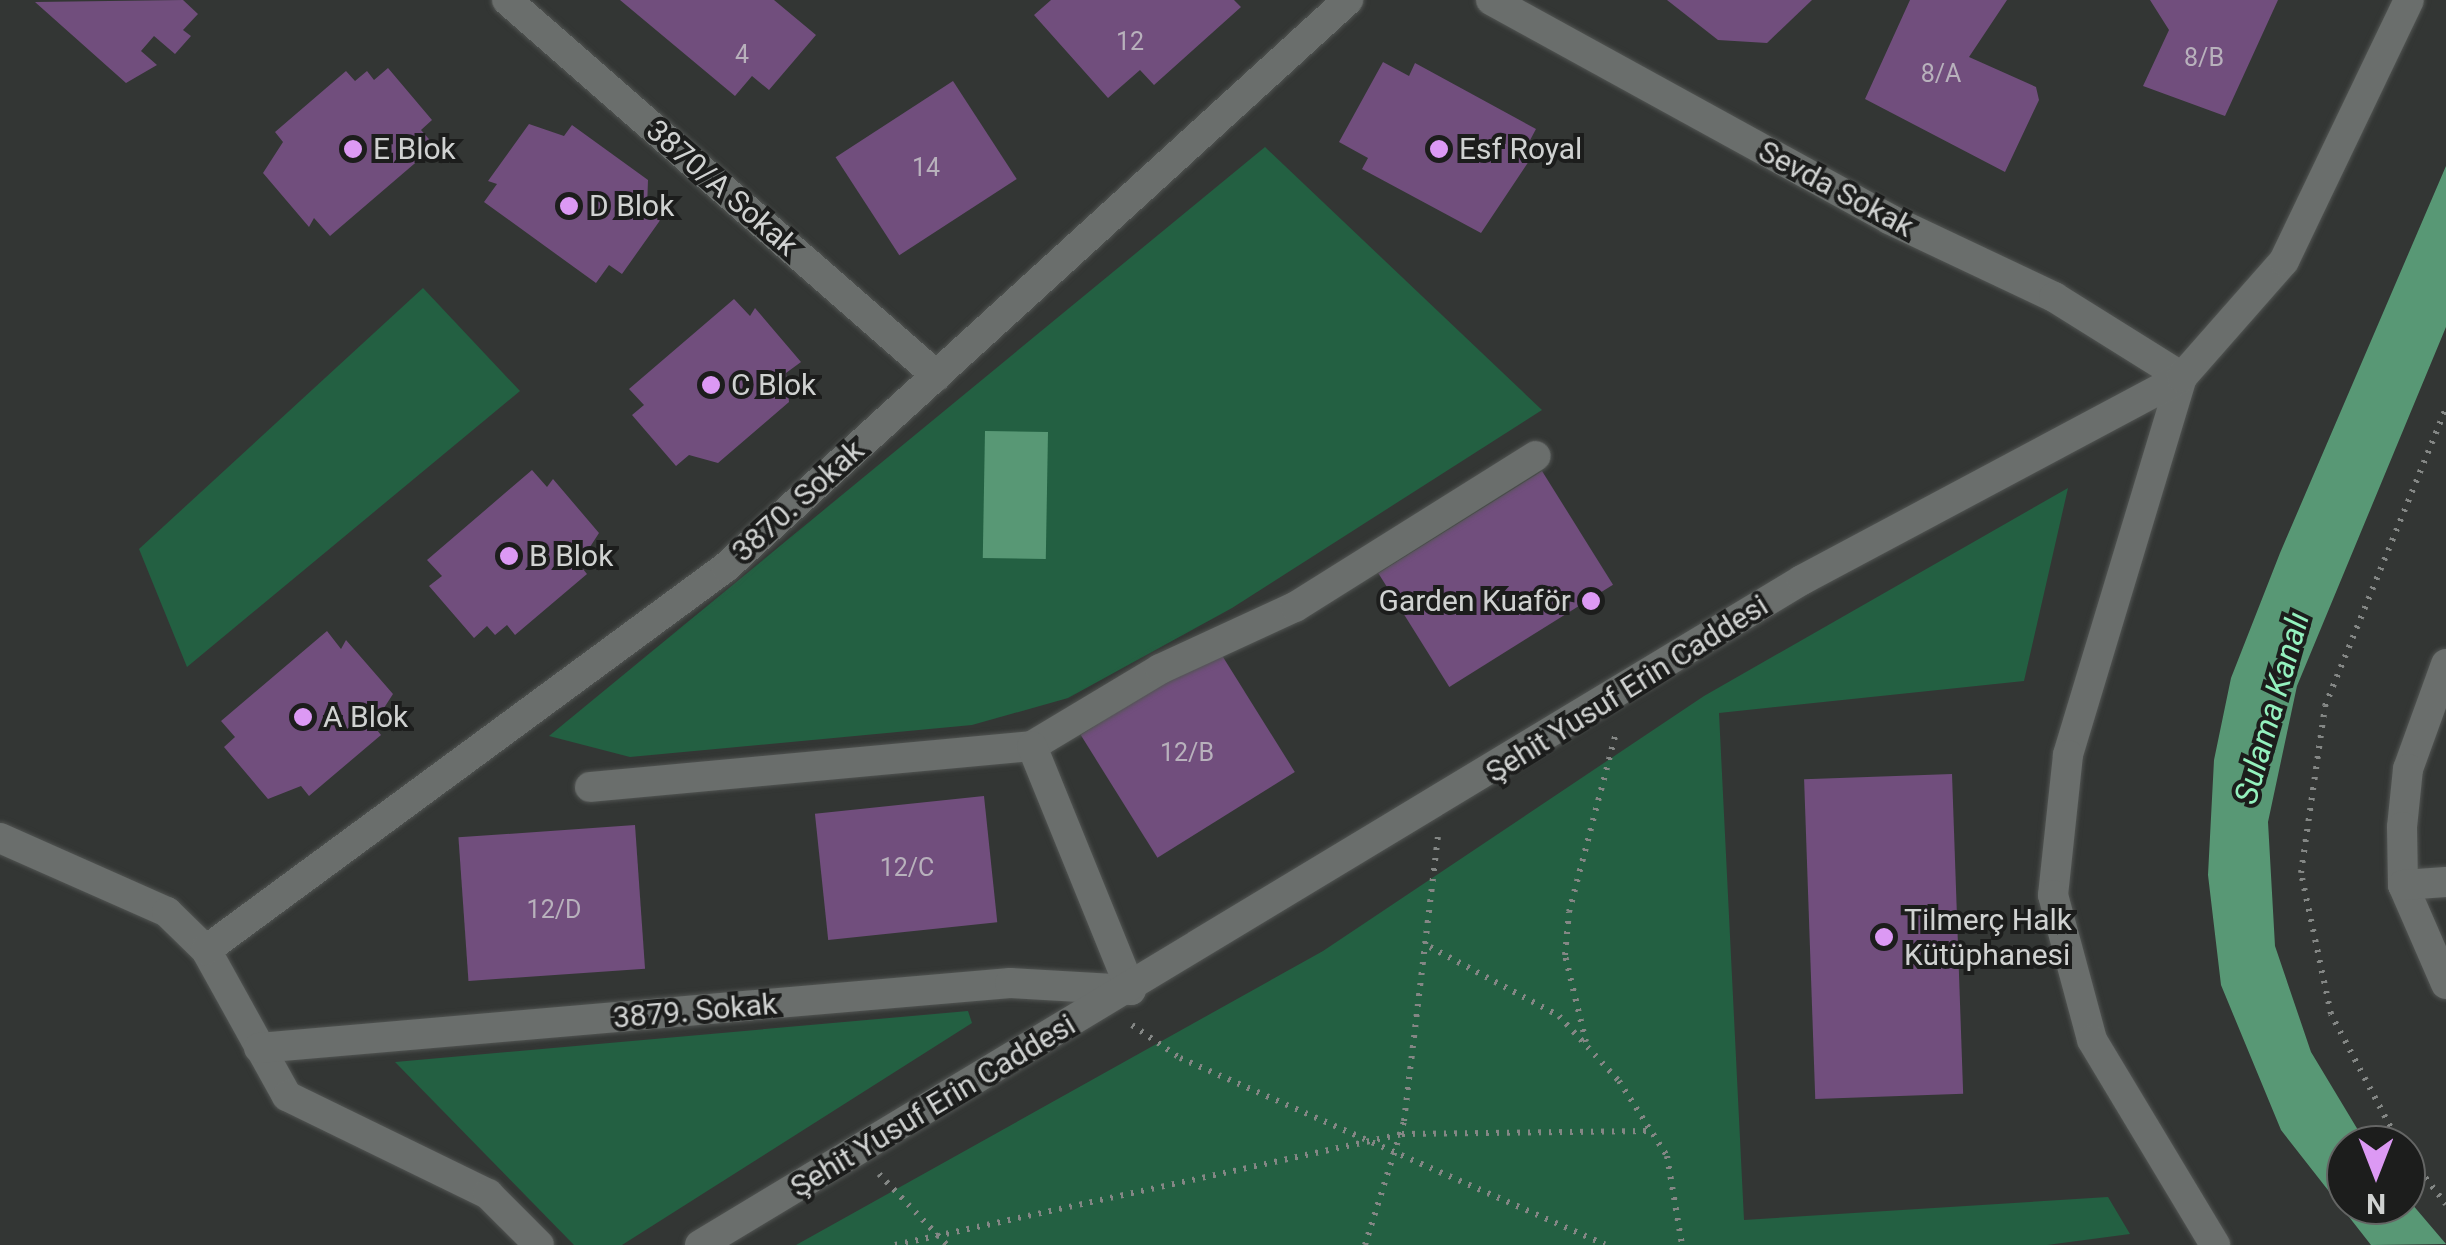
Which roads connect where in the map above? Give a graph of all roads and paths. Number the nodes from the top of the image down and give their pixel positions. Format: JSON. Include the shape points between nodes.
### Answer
{"nodes":[{"id":1,"x":507,"y":0,"type":"edge"},
{"id":2,"x":1348,"y":0,"type":"edge"},
{"id":3,"x":1491,"y":0,"type":"edge"},
{"id":4,"x":2409,"y":0,"type":"edge"},
{"id":5,"x":937,"y":376,"type":"junction"},
{"id":6,"x":2182,"y":377,"type":"junction"},
{"id":7,"x":2446,"y":408,"type":"edge"},
{"id":8,"x":1536,"y":456,"type":"dead end"},
{"id":9,"x":2446,"y":664,"type":"edge"},
{"id":10,"x":1628,"y":690,"type":"junction"},
{"id":11,"x":1032,"y":746,"type":"junction"},
{"id":12,"x":590,"y":787,"type":"dead end"},
{"id":13,"x":1438,"y":806,"type":"junction"},
{"id":14,"x":0,"y":838,"type":"edge"},
{"id":15,"x":2446,"y":882,"type":"edge"},
{"id":16,"x":2403,"y":885,"type":"junction"},
{"id":17,"x":1430,"y":947,"type":"junction"},
{"id":18,"x":206,"y":950,"type":"junction"},
{"id":19,"x":2446,"y":984,"type":"edge"},
{"id":20,"x":1132,"y":990,"type":"junction"},
{"id":21,"x":1102,"y":1005,"type":"junction"},
{"id":22,"x":259,"y":1048,"type":"junction"},
{"id":23,"x":1588,"y":1048,"type":"junction"},
{"id":24,"x":2389,"y":1125,"type":"edge"},
{"id":25,"x":1650,"y":1131,"type":"junction"},
{"id":26,"x":1402,"y":1134,"type":"junction"},
{"id":27,"x":1369,"y":1141,"type":"junction"},
{"id":28,"x":857,"y":1150,"type":"junction"},
{"id":29,"x":1396,"y":1158,"type":"junction"},
{"id":30,"x":2426,"y":1178,"type":"edge"},
{"id":31,"x":2446,"y":1204,"type":"edge"},
{"id":32,"x":936,"y":1237,"type":"junction"},
{"id":33,"x":539,"y":1245,"type":"edge"},
{"id":34,"x":700,"y":1245,"type":"edge"},
{"id":35,"x":895,"y":1245,"type":"edge"},
{"id":36,"x":947,"y":1245,"type":"edge"},
{"id":37,"x":1365,"y":1245,"type":"edge"},
{"id":38,"x":1605,"y":1245,"type":"edge"},
{"id":39,"x":1682,"y":1245,"type":"edge"},
{"id":40,"x":2215,"y":1245,"type":"edge"}],
"edges":[{"from":1,"to":5,"type":"street","name":"3870/A Sokak"},
{"from":2,"to":5,"type":"street","name":"3870. Sokak"},
{"from":3,"to":6,"type":"street","name":"Sevda Sokak","via":[[1888,219],[2054,297]]},
{"from":4,"to":6,"type":"street","name":"Şehit Yusuf Erin Caddesi","via":[[2284,261]]},
{"from":5,"to":18,"type":"street","name":"3870. Sokak","via":[[726,567]]},
{"from":6,"to":10,"type":"street","name":"Şehit Yusuf Erin Caddesi","via":[[1802,580]]},
{"from":6,"to":40,"type":"street","via":[[2068,754],[2054,895],[2092,1040]]},
{"from":7,"to":24,"type":"path","via":[[2325,706],[2301,873],[2331,1014]]},
{"from":8,"to":11,"type":"street","via":[[1295,607],[1160,669]]},
{"from":9,"to":16,"type":"street","via":[[2408,769]]},
{"from":10,"to":13,"type":"street","name":"Şehit Yusuf Erin Caddesi"},
{"from":10,"to":23,"type":"path","via":[[1569,912],[1565,956]]},
{"from":11,"to":12,"type":"street"},
{"from":11,"to":20,"type":"street"},
{"from":13,"to":17,"type":"path"},
{"from":13,"to":20,"type":"street","name":"Şehit Yusuf Erin Caddesi"},
{"from":14,"to":18,"type":"street","via":[[168,912]]},
{"from":15,"to":16,"type":"street"},
{"from":16,"to":19,"type":"street"},
{"from":17,"to":23,"type":"path","via":[[1498,976]]},
{"from":17,"to":26,"type":"path"},
{"from":18,"to":22,"type":"street"},
{"from":20,"to":21,"type":"street","name":"Şehit Yusuf Erin Caddesi"},
{"from":20,"to":22,"type":"street","name":"3879. Sokak","via":[[1010,982]]},
{"from":21,"to":27,"type":"path","via":[[1180,1058]]},
{"from":21,"to":28,"type":"street","name":"Şehit Yusuf Erin Caddesi"},
{"from":22,"to":33,"type":"street","via":[[286,1096],[488,1194]]},
{"from":23,"to":25,"type":"path"},
{"from":25,"to":26,"type":"path"},
{"from":25,"to":39,"type":"path","via":[[1667,1156]]},
{"from":26,"to":27,"type":"path"},
{"from":26,"to":29,"type":"path"},
{"from":27,"to":29,"type":"path"},
{"from":27,"to":32,"type":"path"},
{"from":28,"to":32,"type":"path"},
{"from":28,"to":34,"type":"street","name":"Şehit Yusuf Erin Caddesi"},
{"from":29,"to":37,"type":"path"},
{"from":29,"to":38,"type":"path"},
{"from":30,"to":31,"type":"path"},
{"from":32,"to":35,"type":"path"},
{"from":32,"to":36,"type":"path"}]}
